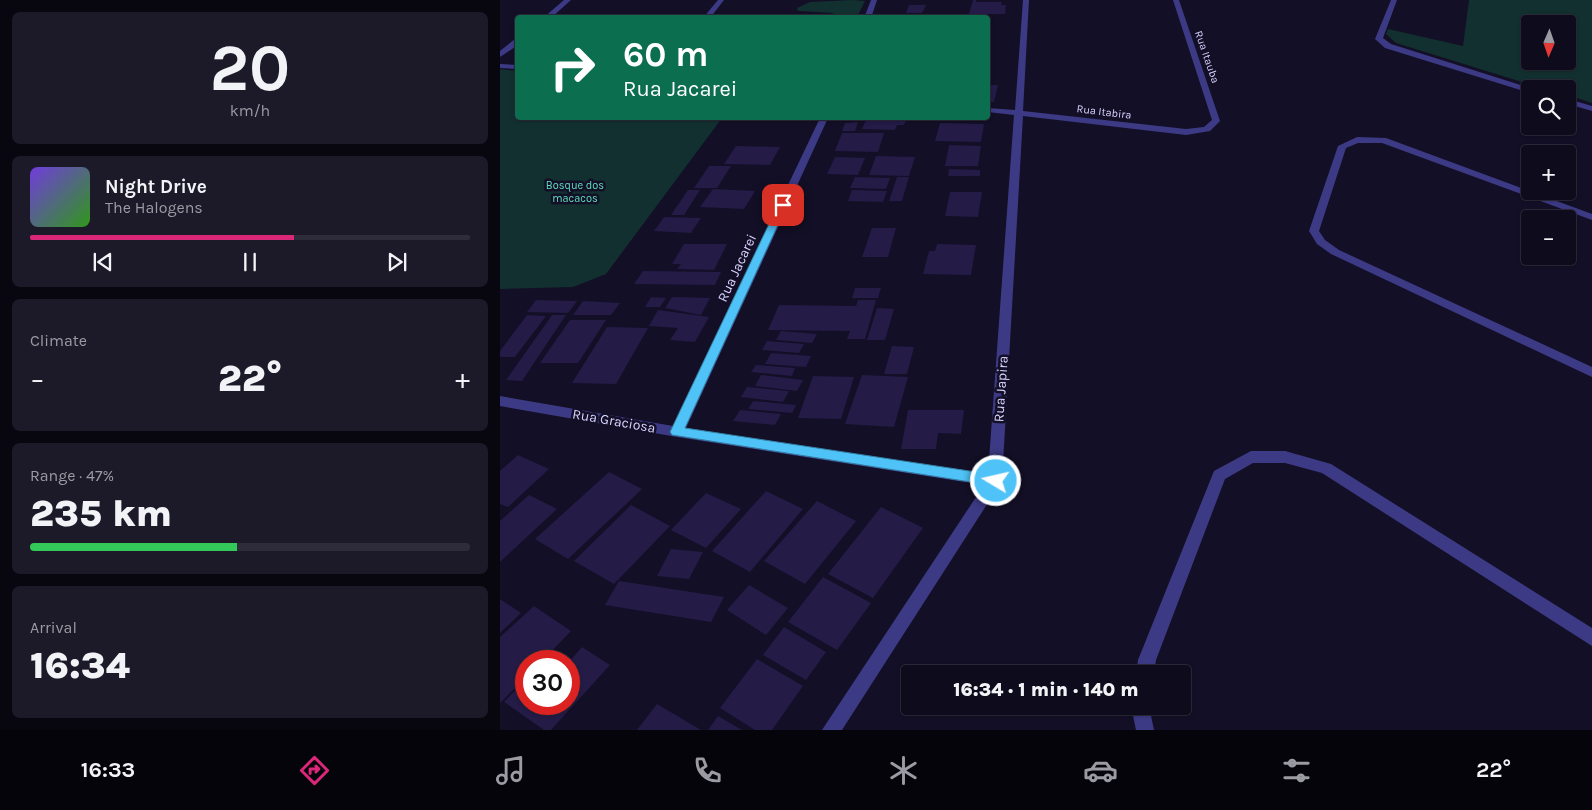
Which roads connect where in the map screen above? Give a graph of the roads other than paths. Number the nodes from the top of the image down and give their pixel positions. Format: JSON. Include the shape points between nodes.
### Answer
{"nodes":[{"id":1,"x":568,"y":0,"type":"edge"},
{"id":2,"x":721,"y":0,"type":"edge"},
{"id":3,"x":874,"y":0,"type":"edge"},
{"id":4,"x":1026,"y":0,"type":"edge"},
{"id":5,"x":1176,"y":0,"type":"edge"},
{"id":6,"x":1394,"y":0,"type":"edge"},
{"id":7,"x":550,"y":15,"type":"edge"},
{"id":8,"x":708,"y":15,"type":"edge"},
{"id":9,"x":868,"y":15,"type":"edge"},
{"id":10,"x":515,"y":43,"type":"edge"},
{"id":11,"x":500,"y":55,"type":"edge"},
{"id":12,"x":500,"y":66,"type":"edge"},
{"id":13,"x":515,"y":67,"type":"edge"},
{"id":14,"x":1521,"y":87,"type":"edge"},
{"id":15,"x":1576,"y":104,"type":"edge"},
{"id":16,"x":1592,"y":109,"type":"edge"},
{"id":17,"x":990,"y":110,"type":"edge"},
{"id":18,"x":1018,"y":113,"type":"junction"},
{"id":19,"x":823,"y":120,"type":"edge"},
{"id":20,"x":1216,"y":121,"type":"joint"},
{"id":21,"x":1592,"y":217,"type":"edge"},
{"id":22,"x":1592,"y":372,"type":"edge"},
{"id":23,"x":500,"y":401,"type":"edge"},
{"id":24,"x":677,"y":432,"type":"junction"},
{"id":25,"x":996,"y":481,"type":"junction"},
{"id":26,"x":1592,"y":638,"type":"edge"},
{"id":27,"x":1146,"y":665,"type":"edge"},
{"id":28,"x":1142,"y":715,"type":"edge"},
{"id":29,"x":831,"y":730,"type":"edge"},
{"id":30,"x":1145,"y":730,"type":"edge"}],
"edges":[{"from":1,"to":7,"type":"street"},
{"from":2,"to":8,"type":"street"},
{"from":3,"to":9,"type":"street"},
{"from":4,"to":18,"type":"street","name":"Rua Japira"},
{"from":5,"to":20,"type":"street","name":"Rua Itauba"},
{"from":6,"to":14,"type":"street","via":[[1379,39],[1388,46]]},
{"from":10,"to":11,"type":"street"},
{"from":12,"to":13,"type":"street"},
{"from":15,"to":16,"type":"street"},
{"from":17,"to":18,"type":"street","name":"Rua Itabira"},
{"from":18,"to":20,"type":"street","name":"Rua Itabira","via":[[1186,132],[1207,129]]},
{"from":18,"to":25,"type":"street","name":"Rua Japira"},
{"from":19,"to":24,"type":"street","name":"Rua Jacarei"},
{"from":21,"to":22,"type":"street","via":[[1383,140],[1357,140],[1342,146],[1314,231],[1321,242],[1335,252]]},
{"from":23,"to":24,"type":"street","name":"Rua Graciosa"},
{"from":24,"to":25,"type":"street","name":"Rua Graciosa"},
{"from":25,"to":29,"type":"street"},
{"from":26,"to":27,"type":"street","via":[[1326,468],[1285,457],[1251,457],[1219,475]]},
{"from":28,"to":30,"type":"street"}]}
